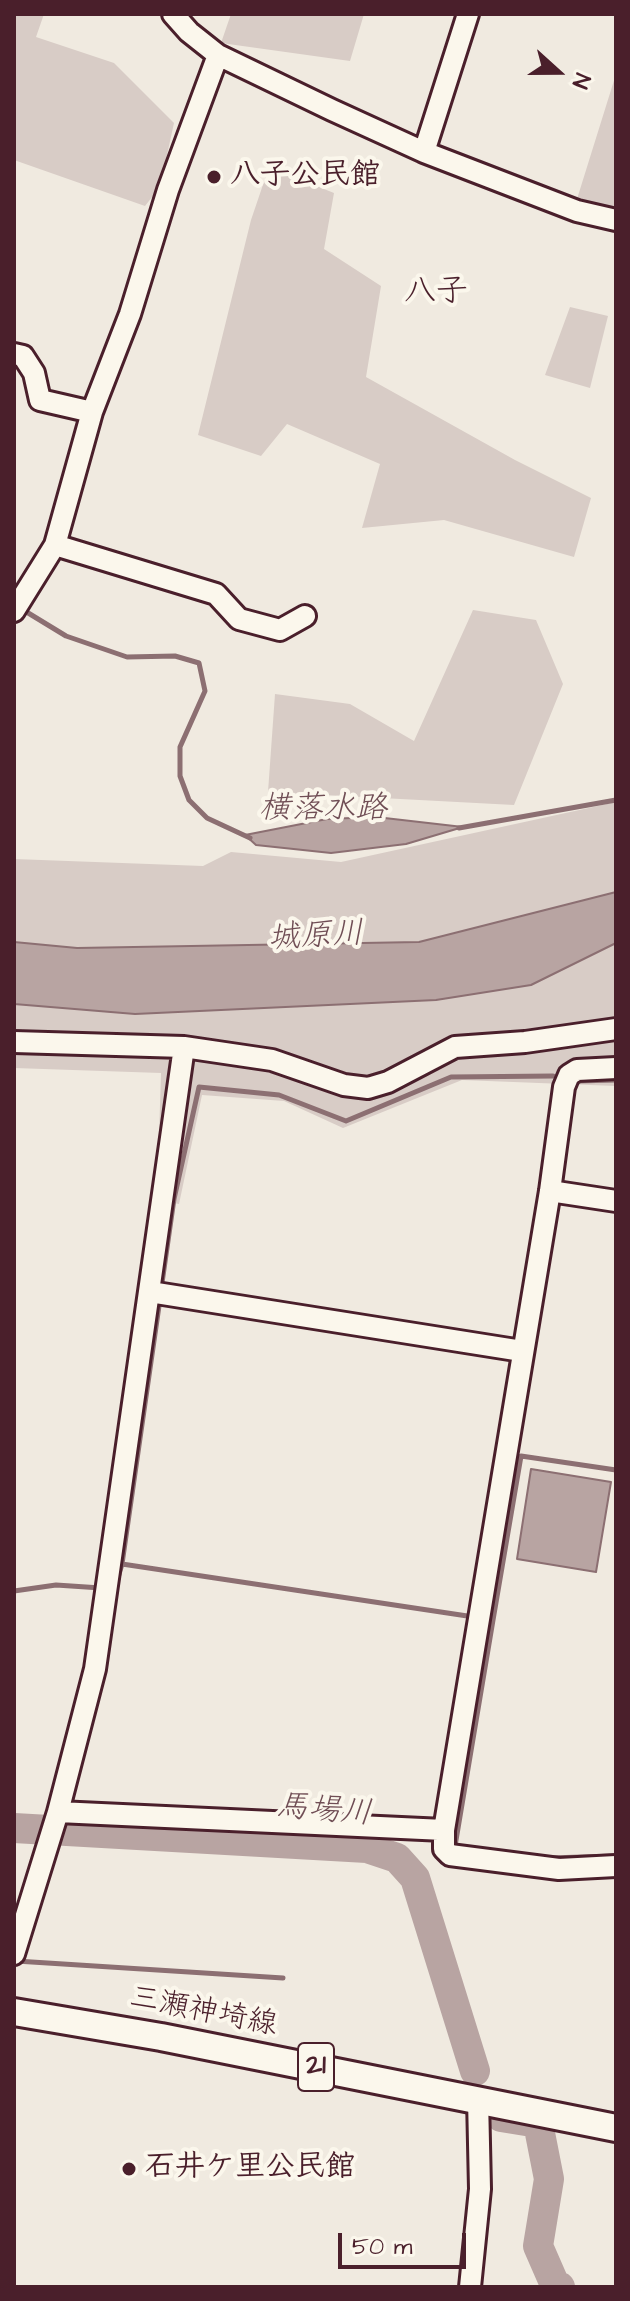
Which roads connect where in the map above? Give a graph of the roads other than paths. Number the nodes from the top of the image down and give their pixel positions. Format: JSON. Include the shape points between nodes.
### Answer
{"nodes":[{"id":1,"x":173,"y":14,"type":"edge"},
{"id":2,"x":468,"y":14,"type":"edge"},
{"id":3,"x":218,"y":55,"type":"junction"},
{"id":4,"x":424,"y":152,"type":"junction"},
{"id":5,"x":616,"y":220,"type":"edge"},
{"id":6,"x":14,"y":354,"type":"edge"},
{"id":7,"x":92,"y":412,"type":"junction"},
{"id":8,"x":55,"y":545,"type":"junction"},
{"id":9,"x":18,"y":605,"type":"edge"},
{"id":10,"x":305,"y":616,"type":"dead end"},
{"id":11,"x":616,"y":1029,"type":"edge"},
{"id":12,"x":14,"y":1042,"type":"edge"},
{"id":13,"x":184,"y":1047,"type":"junction"},
{"id":14,"x":616,"y":1068,"type":"edge"},
{"id":15,"x":550,"y":1191,"type":"junction"},
{"id":16,"x":616,"y":1201,"type":"edge"},
{"id":17,"x":150,"y":1292,"type":"junction"},
{"id":18,"x":522,"y":1351,"type":"junction"},
{"id":19,"x":58,"y":1812,"type":"junction"},
{"id":20,"x":444,"y":1830,"type":"junction"},
{"id":21,"x":616,"y":1866,"type":"edge"},
{"id":22,"x":15,"y":1950,"type":"edge"},
{"id":23,"x":14,"y":2012,"type":"edge"},
{"id":24,"x":478,"y":2098,"type":"junction"},
{"id":25,"x":616,"y":2128,"type":"edge"},
{"id":26,"x":470,"y":2287,"type":"edge"}],
"edges":[{"from":1,"to":3,"type":"street"},
{"from":2,"to":4,"type":"street"},
{"from":3,"to":4,"type":"street"},
{"from":3,"to":7,"type":"street"},
{"from":4,"to":5,"type":"street","via":[[577,211]]},
{"from":6,"to":7,"type":"street","via":[[23,356],[34,373],[40,400]]},
{"from":7,"to":8,"type":"street"},
{"from":8,"to":9,"type":"street"},
{"from":8,"to":10,"type":"street","via":[[216,594],[239,619],[280,630]]},
{"from":11,"to":13,"type":"street","via":[[455,1047],[368,1088],[272,1060]]},
{"from":12,"to":13,"type":"street"},
{"from":13,"to":17,"type":"street"},
{"from":14,"to":15,"type":"street","via":[[569,1075]]},
{"from":15,"to":16,"type":"street"},
{"from":15,"to":18,"type":"street"},
{"from":17,"to":18,"type":"street"},
{"from":17,"to":19,"type":"street","via":[[95,1669]]},
{"from":18,"to":20,"type":"street"},
{"from":19,"to":20,"type":"street"},
{"from":19,"to":22,"type":"street"},
{"from":20,"to":21,"type":"street","via":[[444,1849],[450,1855],[559,1869]]},
{"from":23,"to":24,"type":"main road","name":"三瀬神埼線","number":"21"},
{"from":24,"to":25,"type":"main road","name":"三瀬神埼線","number":"21"},
{"from":24,"to":26,"type":"street","via":[[480,2189]]}]}
